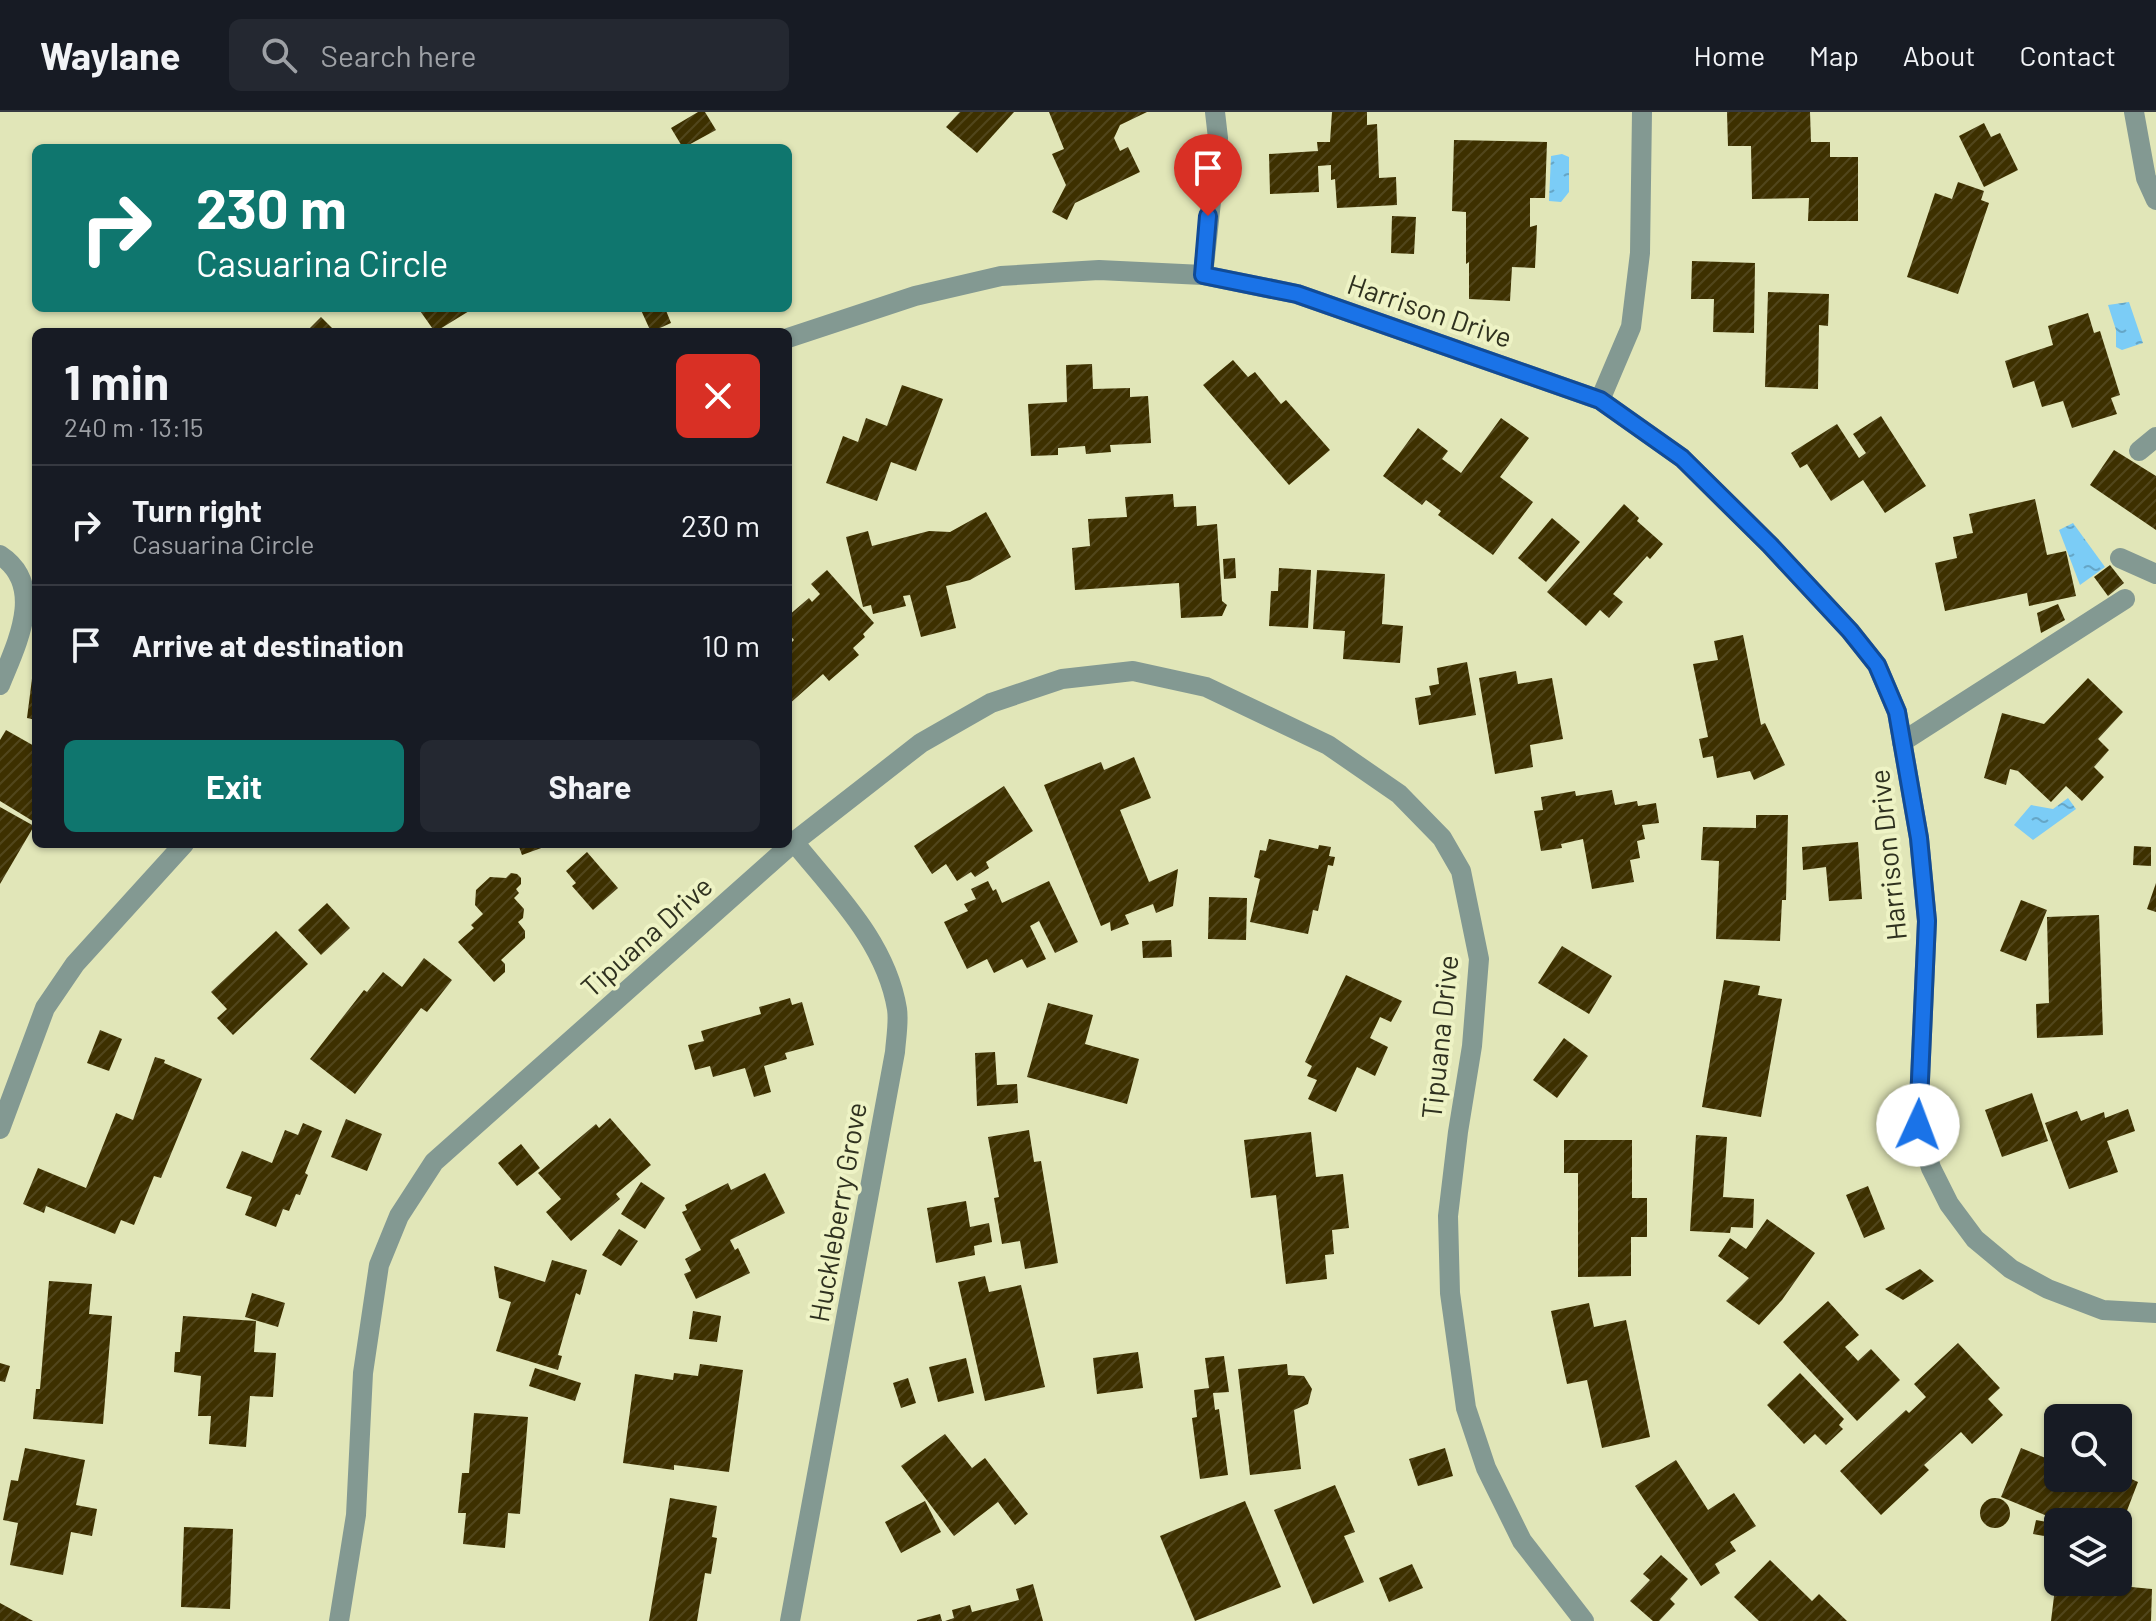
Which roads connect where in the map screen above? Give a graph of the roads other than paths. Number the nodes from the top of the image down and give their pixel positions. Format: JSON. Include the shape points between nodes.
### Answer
{"nodes":[{"id":1,"x":1215,"y":112,"type":"edge"},
{"id":2,"x":1642,"y":112,"type":"edge"},
{"id":3,"x":2134,"y":112,"type":"edge"},
{"id":4,"x":2156,"y":200,"type":"edge"},
{"id":5,"x":1203,"y":275,"type":"junction"},
{"id":6,"x":792,"y":337,"type":"edge"},
{"id":7,"x":1600,"y":400,"type":"junction"},
{"id":8,"x":2156,"y":437,"type":"edge"},
{"id":9,"x":2139,"y":451,"type":"dead end"},
{"id":10,"x":0,"y":555,"type":"edge"},
{"id":11,"x":2120,"y":558,"type":"dead end"},
{"id":12,"x":2156,"y":574,"type":"edge"},
{"id":13,"x":2125,"y":599,"type":"dead end"},
{"id":14,"x":0,"y":685,"type":"edge"},
{"id":15,"x":1902,"y":742,"type":"junction"},
{"id":16,"x":794,"y":842,"type":"joint"},
{"id":17,"x":180,"y":848,"type":"edge"},
{"id":18,"x":787,"y":848,"type":"edge"},
{"id":19,"x":0,"y":1129,"type":"edge"},
{"id":20,"x":2156,"y":1313,"type":"edge"},
{"id":21,"x":339,"y":1621,"type":"edge"},
{"id":22,"x":790,"y":1621,"type":"edge"},
{"id":23,"x":1584,"y":1621,"type":"edge"}],
"edges":[{"from":1,"to":5,"type":"street","via":[[1218,138]]},
{"from":2,"to":7,"type":"street","via":[[1640,253],[1631,327]]},
{"from":3,"to":4,"type":"street","via":[[2146,178]]},
{"from":5,"to":6,"type":"street","name":"Harrison Drive","via":[[1099,270],[1001,276],[915,296]]},
{"from":5,"to":7,"type":"street","name":"Harrison Drive","via":[[1297,294]]},
{"from":7,"to":15,"type":"street","name":"Harrison Drive","via":[[1682,458],[1850,631],[1877,665],[1897,712]]},
{"from":8,"to":9,"type":"street"},
{"from":10,"to":14,"type":"street","via":[[20,575],[25,592],[15,647]]},
{"from":11,"to":12,"type":"street"},
{"from":13,"to":15,"type":"street"},
{"from":15,"to":20,"type":"street","name":"Harrison Drive","via":[[1927,921],[1918,1125],[1931,1168],[1975,1239],[2011,1269],[2103,1310]]},
{"from":16,"to":22,"type":"street","name":"Huckleberry Grove","via":[[873,940],[898,1011],[895,1052]]},
{"from":16,"to":23,"type":"street","name":"Tipuana Drive","via":[[921,743],[991,703],[1062,679],[1133,671],[1206,687],[1328,745],[1399,794],[1442,838],[1461,871],[1479,959],[1448,1216],[1450,1293],[1466,1408],[1486,1468],[1522,1541]]},
{"from":17,"to":19,"type":"street","via":[[75,964],[45,1008]]},
{"from":18,"to":21,"type":"street","name":"Tipuana Drive","via":[[434,1162],[399,1216],[379,1265],[363,1373],[356,1515]]}]}
